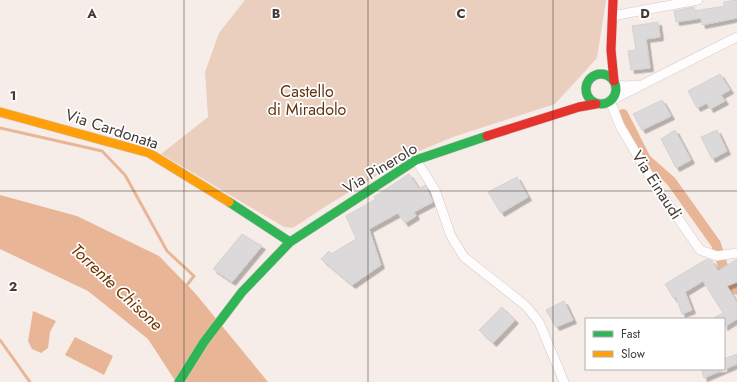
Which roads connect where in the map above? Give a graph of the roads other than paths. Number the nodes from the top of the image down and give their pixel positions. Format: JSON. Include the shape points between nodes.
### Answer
{"nodes":[{"id":1,"x":613,"y":0,"type":"edge"},
{"id":2,"x":698,"y":0,"type":"edge"},
{"id":3,"x":612,"y":16,"type":"junction"},
{"id":4,"x":737,"y":37,"type":"edge"},
{"id":5,"x":611,"y":50,"type":"junction"},
{"id":6,"x":598,"y":74,"type":"junction"},
{"id":7,"x":614,"y":83,"type":"junction"},
{"id":8,"x":587,"y":84,"type":"junction"},
{"id":9,"x":639,"y":85,"type":"junction"},
{"id":10,"x":611,"y":101,"type":"junction"},
{"id":11,"x":596,"y":104,"type":"junction"},
{"id":12,"x":0,"y":112,"type":"edge"},
{"id":13,"x":558,"y":114,"type":"junction"},
{"id":14,"x":416,"y":160,"type":"junction"},
{"id":15,"x":290,"y":242,"type":"junction"},
{"id":16,"x":737,"y":253,"type":"edge"},
{"id":17,"x":179,"y":382,"type":"edge"},
{"id":18,"x":564,"y":382,"type":"edge"}],
"edges":[{"from":1,"to":3,"type":"street"},
{"from":2,"to":3,"type":"street"},
{"from":3,"to":5,"type":"street"},
{"from":4,"to":9,"type":"street"},
{"from":5,"to":6,"type":"street"},
{"from":5,"to":7,"type":"street"},
{"from":6,"to":7,"type":"street","via":[[607,76]]},
{"from":6,"to":8,"type":"street"},
{"from":7,"to":9,"type":"street","via":[[626,86]]},
{"from":7,"to":10,"type":"street","via":[[616,93]]},
{"from":8,"to":11,"type":"street","via":[[586,94]]},
{"from":8,"to":13,"type":"street","name":"Via Pinerolo","via":[[578,97]]},
{"from":9,"to":10,"type":"street"},
{"from":10,"to":11,"type":"street"},
{"from":10,"to":16,"type":"street","name":"Via Einaudi","via":[[620,126],[653,182],[700,250],[722,256]]},
{"from":11,"to":13,"type":"street","name":"Via Pinerolo"},
{"from":12,"to":15,"type":"street","name":"Via Cardonata","via":[[149,153]]},
{"from":13,"to":14,"type":"street","name":"Via Pinerolo"},
{"from":14,"to":15,"type":"street","name":"Via Pinerolo"},
{"from":14,"to":18,"type":"street","via":[[435,190],[451,236],[464,258],[526,306],[539,322]]},
{"from":15,"to":17,"type":"street","name":"Via Pinerolo","via":[[242,292],[204,342]]}]}
